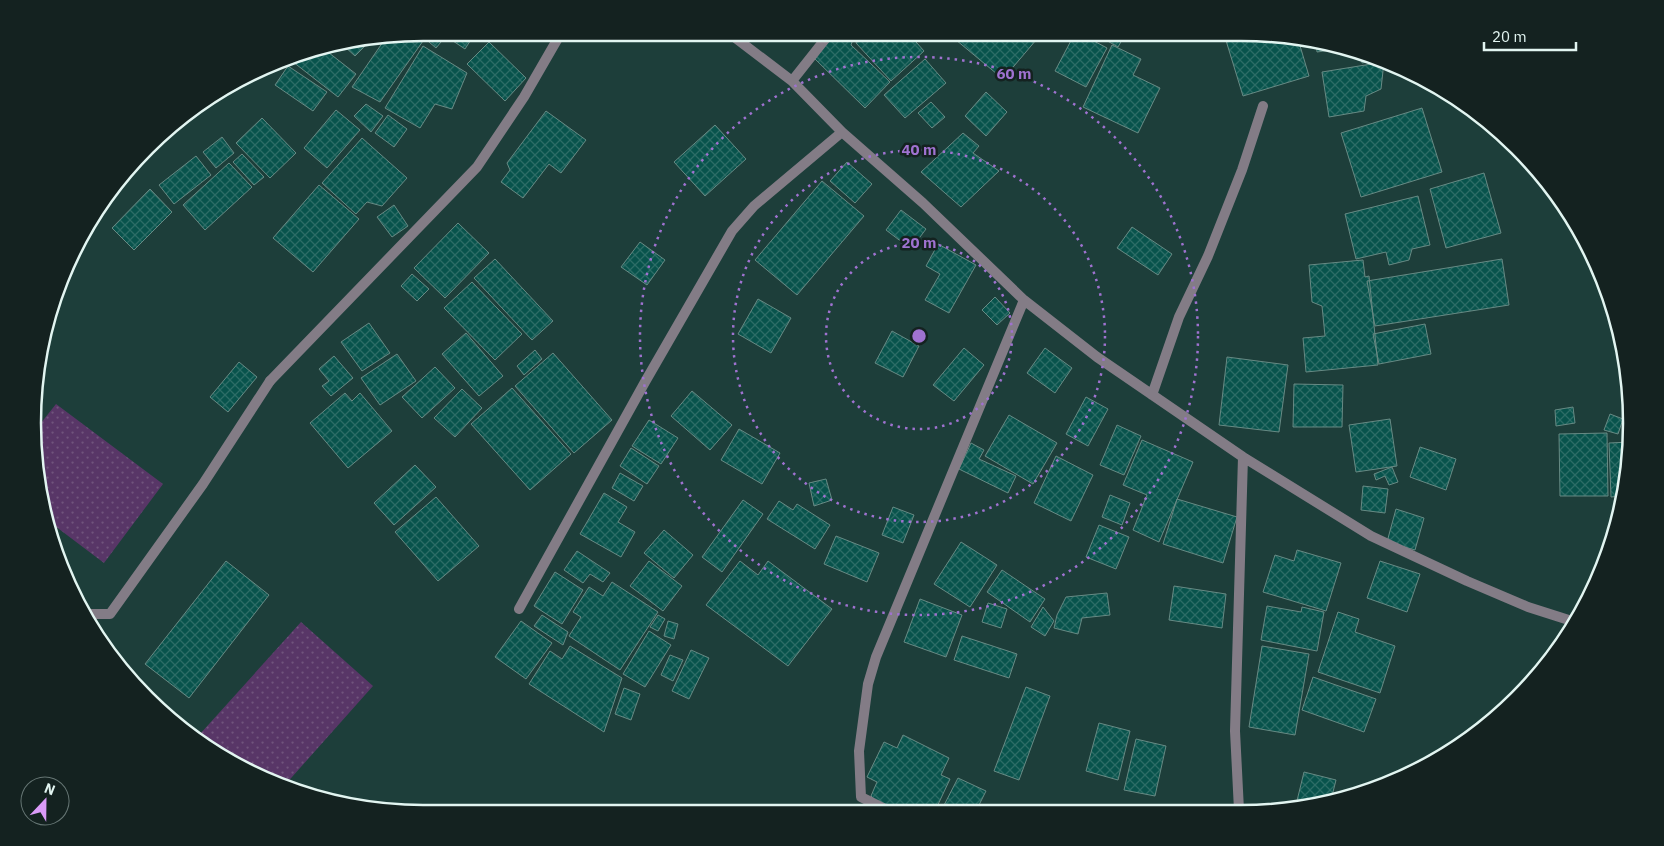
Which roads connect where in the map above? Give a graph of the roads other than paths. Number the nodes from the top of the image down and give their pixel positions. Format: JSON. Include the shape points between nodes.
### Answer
{"nodes":[{"id":1,"x":556,"y":41,"type":"edge"},
{"id":2,"x":740,"y":41,"type":"edge"},
{"id":3,"x":824,"y":41,"type":"edge"},
{"id":4,"x":792,"y":81,"type":"junction"},
{"id":5,"x":1263,"y":106,"type":"dead end"},
{"id":6,"x":842,"y":132,"type":"junction"},
{"id":7,"x":1024,"y":300,"type":"junction"},
{"id":8,"x":1152,"y":395,"type":"junction"},
{"id":9,"x":1243,"y":457,"type":"junction"},
{"id":10,"x":519,"y":609,"type":"dead end"},
{"id":11,"x":92,"y":614,"type":"edge"},
{"id":12,"x":1568,"y":620,"type":"edge"},
{"id":13,"x":877,"y":805,"type":"edge"},
{"id":14,"x":1239,"y":805,"type":"edge"}],
"edges":[{"from":1,"to":11,"type":"street","via":[[477,168],[270,381],[204,484],[110,614]]},
{"from":2,"to":4,"type":"street"},
{"from":3,"to":4,"type":"street"},
{"from":4,"to":6,"type":"street"},
{"from":5,"to":8,"type":"street","via":[[1242,170],[1180,317]]},
{"from":6,"to":7,"type":"street","via":[[923,203]]},
{"from":6,"to":10,"type":"street","via":[[754,206],[732,231]]},
{"from":7,"to":8,"type":"street","via":[[1097,358]]},
{"from":7,"to":13,"type":"street","via":[[868,684],[859,750],[862,797]]},
{"from":8,"to":9,"type":"street"},
{"from":9,"to":12,"type":"street","via":[[1371,536],[1467,581]]},
{"from":9,"to":14,"type":"street","via":[[1235,731]]}]}
